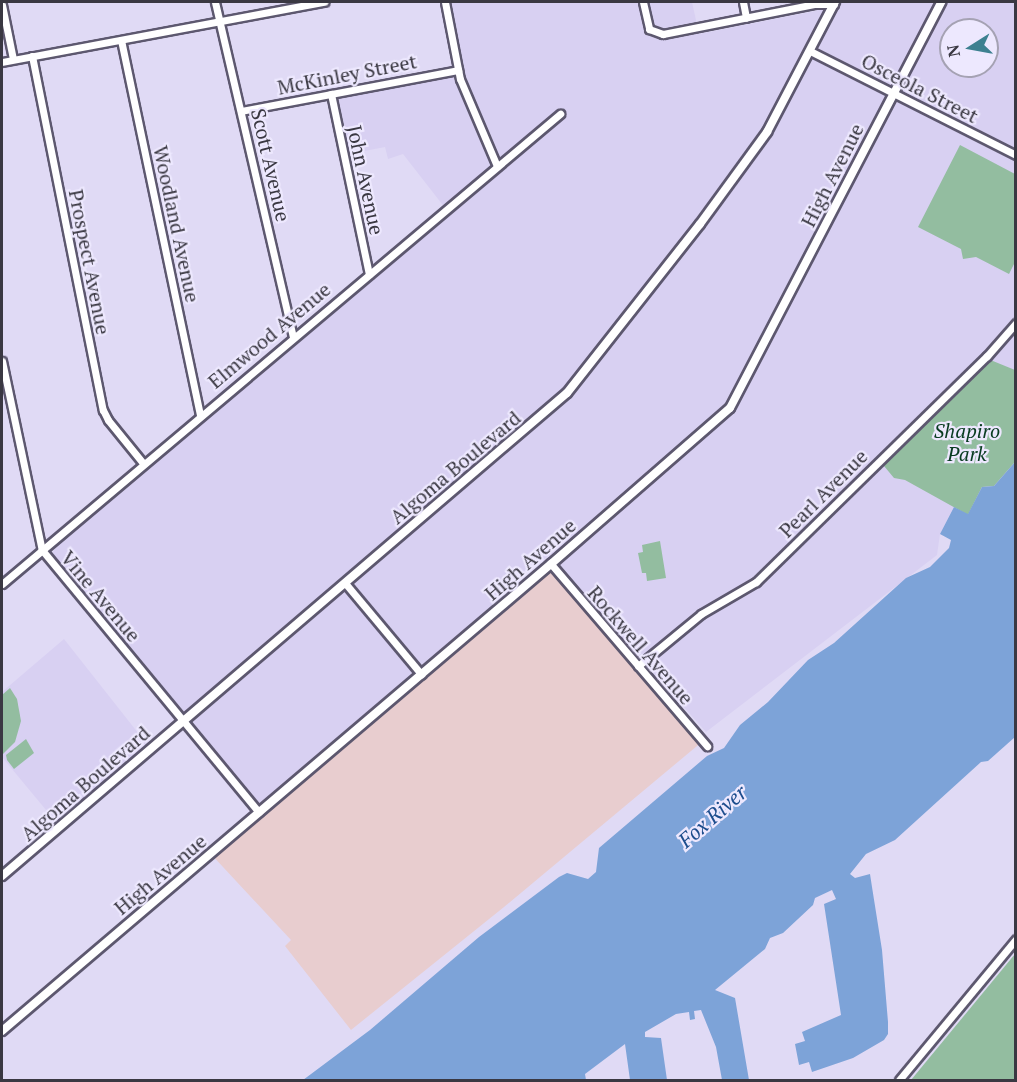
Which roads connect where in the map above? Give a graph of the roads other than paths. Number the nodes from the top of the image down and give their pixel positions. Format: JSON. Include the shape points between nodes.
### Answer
{"nodes":[{"id":1,"x":215,"y":2,"type":"edge"},
{"id":2,"x":324,"y":2,"type":"edge"},
{"id":3,"x":445,"y":2,"type":"edge"},
{"id":4,"x":643,"y":2,"type":"edge"},
{"id":5,"x":743,"y":2,"type":"edge"},
{"id":6,"x":941,"y":2,"type":"edge"},
{"id":7,"x":835,"y":3,"type":"edge"},
{"id":8,"x":2,"y":5,"type":"edge"},
{"id":9,"x":746,"y":18,"type":"junction"},
{"id":10,"x":219,"y":21,"type":"junction"},
{"id":11,"x":121,"y":40,"type":"junction"},
{"id":12,"x":810,"y":51,"type":"junction"},
{"id":13,"x":32,"y":56,"type":"junction"},
{"id":14,"x":13,"y":60,"type":"junction"},
{"id":15,"x":2,"y":62,"type":"edge"},
{"id":16,"x":459,"y":70,"type":"junction"},
{"id":17,"x":894,"y":93,"type":"junction"},
{"id":18,"x":332,"y":94,"type":"junction"},
{"id":19,"x":241,"y":111,"type":"junction"},
{"id":20,"x":560,"y":114,"type":"dead end"},
{"id":21,"x":1016,"y":155,"type":"edge"},
{"id":22,"x":498,"y":166,"type":"junction"},
{"id":23,"x":369,"y":274,"type":"junction"},
{"id":24,"x":1016,"y":323,"type":"edge"},
{"id":25,"x":293,"y":337,"type":"junction"},
{"id":26,"x":2,"y":361,"type":"edge"},
{"id":27,"x":200,"y":416,"type":"junction"},
{"id":28,"x":143,"y":463,"type":"junction"},
{"id":29,"x":42,"y":550,"type":"junction"},
{"id":30,"x":551,"y":564,"type":"junction"},
{"id":31,"x":345,"y":583,"type":"junction"},
{"id":32,"x":2,"y":584,"type":"edge"},
{"id":33,"x":638,"y":666,"type":"junction"},
{"id":34,"x":421,"y":674,"type":"junction"},
{"id":35,"x":184,"y":721,"type":"junction"},
{"id":36,"x":707,"y":746,"type":"dead end"},
{"id":37,"x":259,"y":812,"type":"junction"},
{"id":38,"x":2,"y":876,"type":"edge"},
{"id":39,"x":1016,"y":939,"type":"edge"},
{"id":40,"x":2,"y":1031,"type":"edge"},
{"id":41,"x":899,"y":1080,"type":"edge"}],
"edges":[{"from":1,"to":10,"type":"street","name":"Scott Avenue"},
{"from":2,"to":10,"type":"street"},
{"from":3,"to":16,"type":"street"},
{"from":4,"to":9,"type":"street","via":[[649,29],[657,34]]},
{"from":5,"to":9,"type":"street"},
{"from":6,"to":17,"type":"main road","name":"High Avenue"},
{"from":7,"to":9,"type":"street"},
{"from":7,"to":12,"type":"main road","name":"Algoma Boulevard"},
{"from":8,"to":14,"type":"street"},
{"from":10,"to":11,"type":"street"},
{"from":10,"to":19,"type":"street","name":"Scott Avenue"},
{"from":11,"to":13,"type":"street"},
{"from":11,"to":27,"type":"street","name":"Woodland Avenue"},
{"from":12,"to":17,"type":"street","name":"Osceola Street"},
{"from":12,"to":31,"type":"main road","name":"Algoma Boulevard","via":[[767,132],[567,393]]},
{"from":13,"to":14,"type":"street"},
{"from":13,"to":28,"type":"street","name":"Prospect Avenue","via":[[104,410]]},
{"from":14,"to":15,"type":"street"},
{"from":16,"to":18,"type":"street","name":"McKinley Street"},
{"from":16,"to":22,"type":"street"},
{"from":17,"to":21,"type":"street","name":"Osceola Street"},
{"from":17,"to":30,"type":"main road","name":"High Avenue","via":[[730,408]]},
{"from":18,"to":19,"type":"street","name":"McKinley Street"},
{"from":18,"to":23,"type":"street","name":"John Avenue"},
{"from":19,"to":25,"type":"street","name":"Scott Avenue"},
{"from":20,"to":22,"type":"street","name":"Elmwood Avenue"},
{"from":22,"to":23,"type":"street","name":"Elmwood Avenue"},
{"from":23,"to":25,"type":"street","name":"Elmwood Avenue"},
{"from":24,"to":33,"type":"street","name":"Pearl Avenue","via":[[756,582],[701,614]]},
{"from":25,"to":27,"type":"street","name":"Elmwood Avenue"},
{"from":26,"to":29,"type":"street","name":"Vine Avenue"},
{"from":27,"to":28,"type":"street","name":"Elmwood Avenue"},
{"from":28,"to":29,"type":"street","name":"Elmwood Avenue"},
{"from":29,"to":32,"type":"street","name":"Elmwood Avenue"},
{"from":29,"to":35,"type":"street","name":"Vine Avenue"},
{"from":30,"to":33,"type":"street","name":"Rockwell Avenue"},
{"from":30,"to":34,"type":"main road","name":"High Avenue"},
{"from":31,"to":34,"type":"street"},
{"from":31,"to":35,"type":"main road","name":"Algoma Boulevard"},
{"from":33,"to":36,"type":"street","name":"Rockwell Avenue"},
{"from":34,"to":37,"type":"main road","name":"High Avenue"},
{"from":35,"to":37,"type":"street","name":"Vine Avenue"},
{"from":35,"to":38,"type":"main road","name":"Algoma Boulevard"},
{"from":37,"to":40,"type":"main road","name":"High Avenue"},
{"from":39,"to":41,"type":"street"}]}
